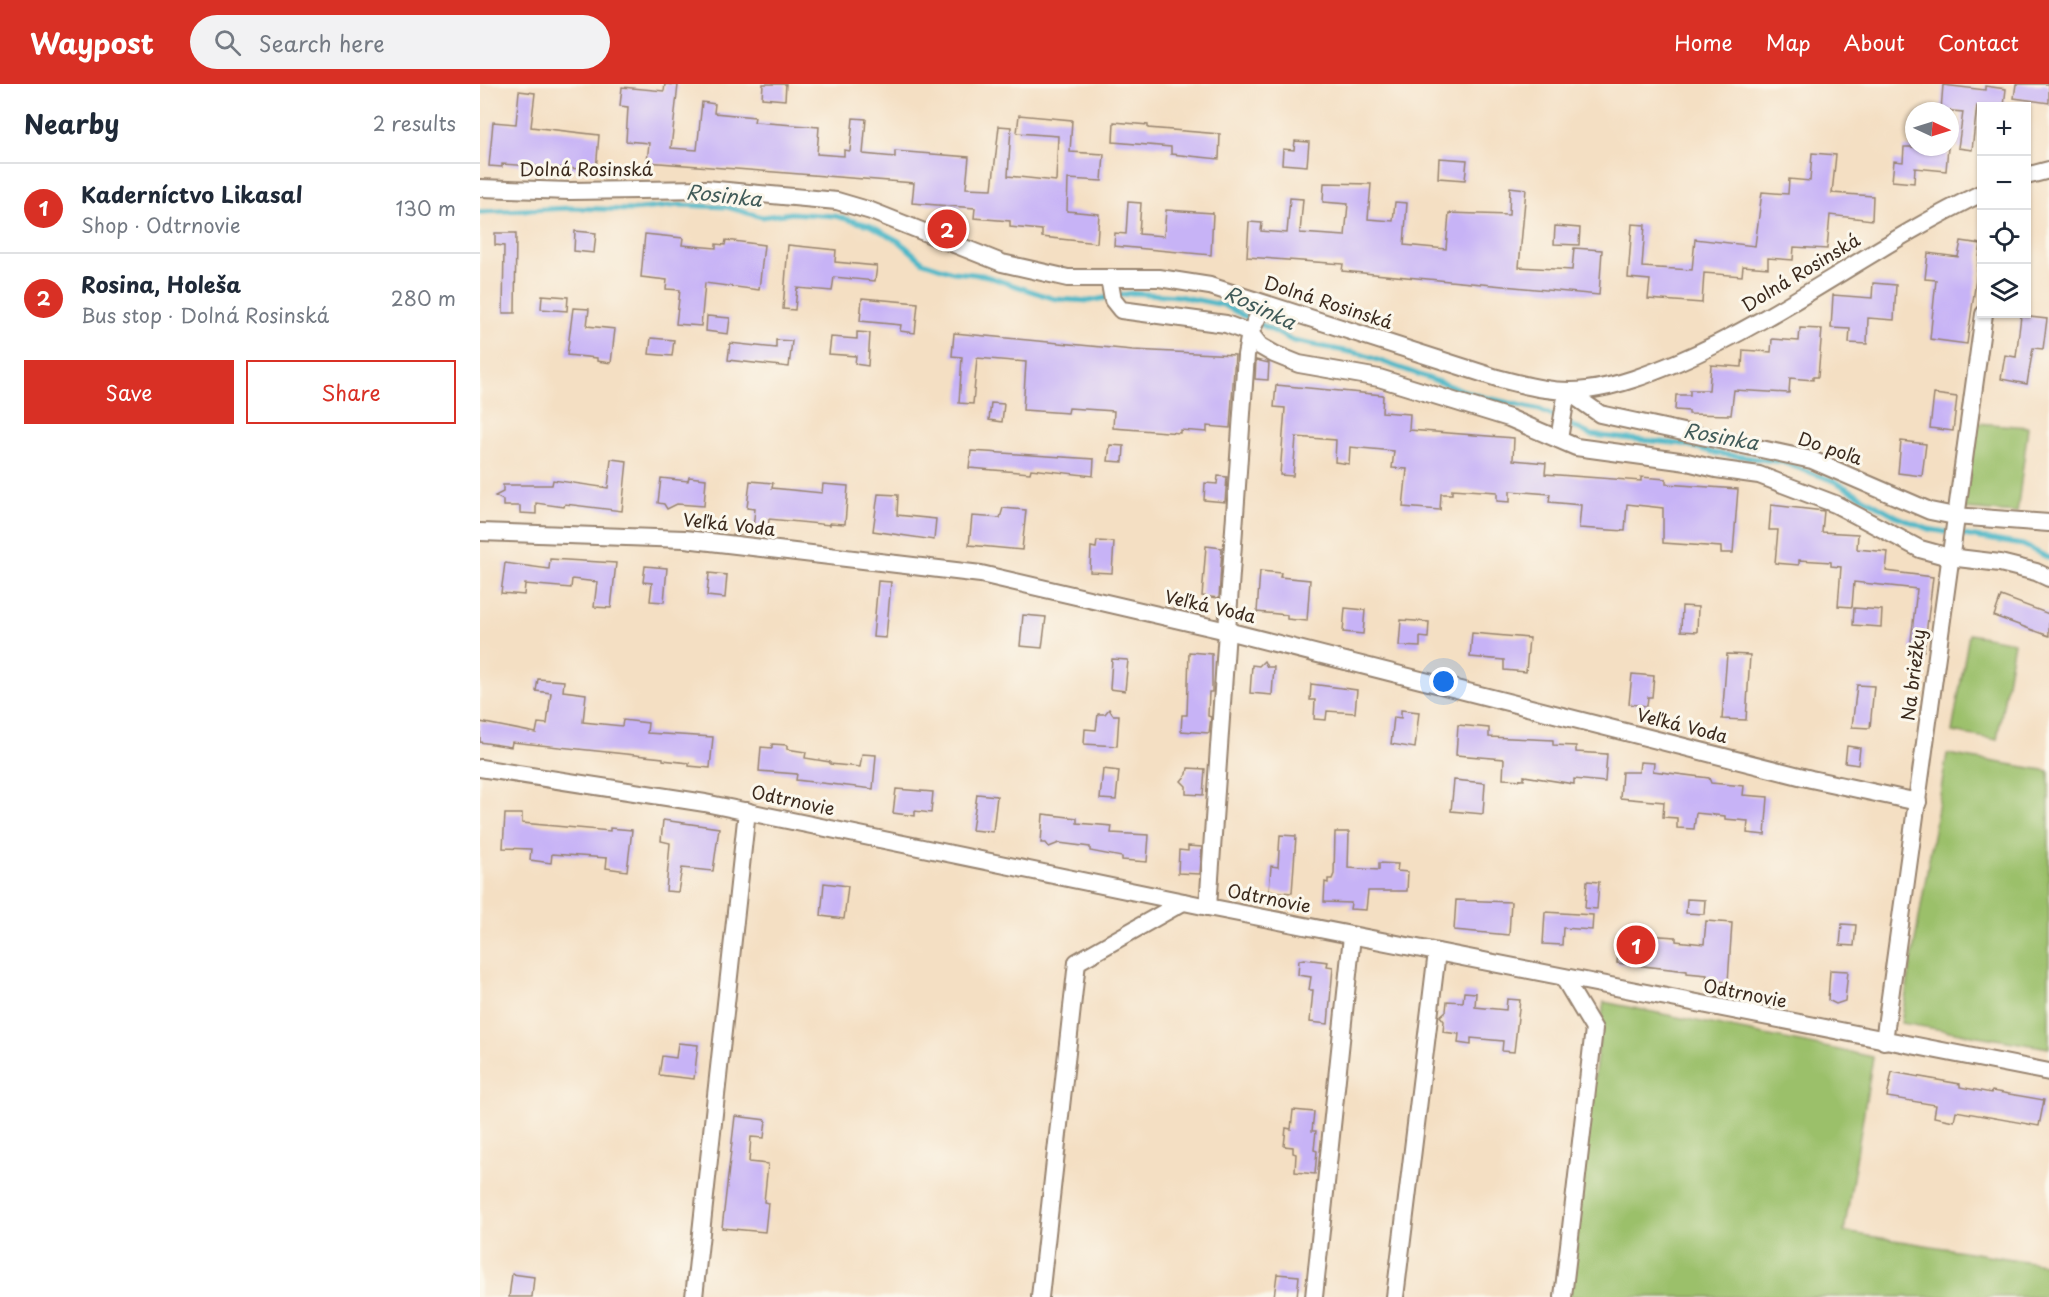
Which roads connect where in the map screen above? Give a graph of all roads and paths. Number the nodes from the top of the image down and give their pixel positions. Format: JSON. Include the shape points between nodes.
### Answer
{"nodes":[{"id":1,"x":2049,"y":170,"type":"edge"},
{"id":2,"x":2031,"y":175,"type":"edge"},
{"id":3,"x":480,"y":188,"type":"edge"},
{"id":4,"x":1977,"y":196,"type":"edge"},
{"id":5,"x":1111,"y":290,"type":"junction"},
{"id":6,"x":1983,"y":318,"type":"edge"},
{"id":7,"x":1257,"y":320,"type":"junction"},
{"id":8,"x":1567,"y":391,"type":"junction"},
{"id":9,"x":1561,"y":429,"type":"junction"},
{"id":10,"x":2049,"y":523,"type":"edge"},
{"id":11,"x":480,"y":532,"type":"edge"},
{"id":12,"x":1952,"y":536,"type":"junction"},
{"id":13,"x":2049,"y":579,"type":"edge"},
{"id":14,"x":1227,"y":631,"type":"junction"},
{"id":15,"x":480,"y":768,"type":"edge"},
{"id":16,"x":1918,"y":802,"type":"junction"},
{"id":17,"x":747,"y":811,"type":"junction"},
{"id":18,"x":1183,"y":902,"type":"junction"},
{"id":19,"x":1208,"y":907,"type":"junction"},
{"id":20,"x":1353,"y":936,"type":"junction"},
{"id":21,"x":1437,"y":952,"type":"junction"},
{"id":22,"x":1563,"y":977,"type":"junction"},
{"id":23,"x":1884,"y":1041,"type":"junction"},
{"id":24,"x":2049,"y":1072,"type":"edge"},
{"id":25,"x":694,"y":1297,"type":"edge"},
{"id":26,"x":1040,"y":1297,"type":"edge"},
{"id":27,"x":1314,"y":1297,"type":"edge"},
{"id":28,"x":1395,"y":1297,"type":"edge"},
{"id":29,"x":1563,"y":1297,"type":"edge"}],
"edges":[{"from":1,"to":2,"type":"street"},
{"from":3,"to":5,"type":"street","name":"Dolná Rosinská","via":[[706,189],[821,199],[871,211],[1002,263]]},
{"from":4,"to":8,"type":"street","name":"Dolná Rosinská","via":[[1697,354],[1607,387]]},
{"from":5,"to":7,"type":"street","name":"Dolná Rosinská","via":[[1159,278],[1188,282]]},
{"from":5,"to":7,"type":"street","via":[[1121,310],[1226,324]]},
{"from":6,"to":12,"type":"street","name":"Na briežky"},
{"from":7,"to":8,"type":"street","name":"Dolná Rosinská","via":[[1540,389]]},
{"from":7,"to":9,"type":"street","via":[[1260,346],[1299,364],[1379,378],[1509,418]]},
{"from":7,"to":14,"type":"street","via":[[1246,355]]},
{"from":8,"to":9,"type":"street"},
{"from":8,"to":12,"type":"street","name":"Do poľa","via":[[1600,414],[1812,460],[1907,503]]},
{"from":9,"to":12,"type":"street","via":[[1597,451],[1687,462],[1780,482],[1835,504],[1920,549]]},
{"from":10,"to":12,"type":"street","name":"Do poľa"},
{"from":11,"to":14,"type":"street","name":"Veľká Voda","via":[[685,539],[981,574]]},
{"from":12,"to":13,"type":"street","via":[[2000,563]]},
{"from":12,"to":16,"type":"street","name":"Na briežky"},
{"from":14,"to":16,"type":"street","name":"Veľká Voda","via":[[1810,779]]},
{"from":14,"to":19,"type":"street"},
{"from":15,"to":17,"type":"street","name":"Odtrnovie"},
{"from":16,"to":23,"type":"street","name":"Na briežky"},
{"from":17,"to":18,"type":"street","name":"Odtrnovie"},
{"from":17,"to":25,"type":"street"},
{"from":18,"to":19,"type":"street","name":"Odtrnovie"},
{"from":18,"to":26,"type":"street","via":[[1077,962]]},
{"from":19,"to":20,"type":"street","name":"Odtrnovie"},
{"from":20,"to":21,"type":"street","name":"Odtrnovie"},
{"from":20,"to":27,"type":"street"},
{"from":21,"to":22,"type":"street","name":"Odtrnovie"},
{"from":21,"to":28,"type":"street"},
{"from":22,"to":23,"type":"street","name":"Odtrnovie"},
{"from":22,"to":29,"type":"street","via":[[1594,1029]]},
{"from":23,"to":24,"type":"street","name":"Odtrnovie"}]}
